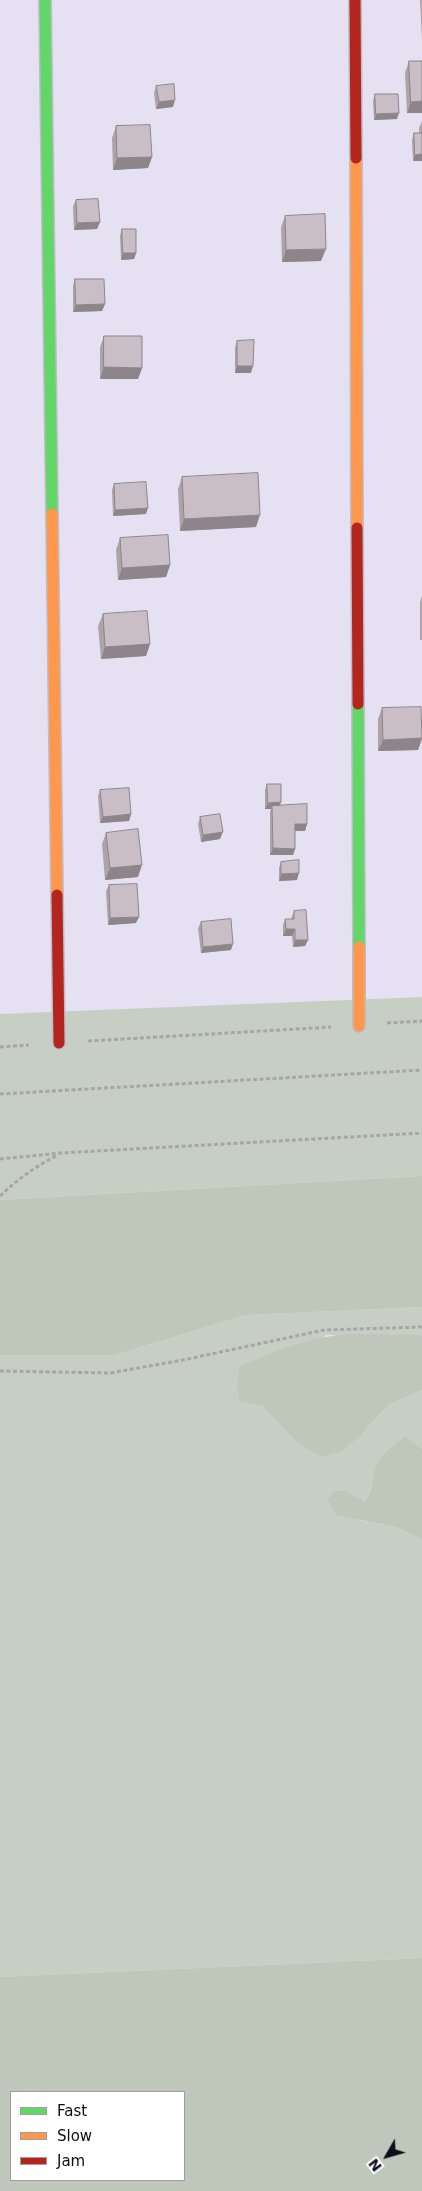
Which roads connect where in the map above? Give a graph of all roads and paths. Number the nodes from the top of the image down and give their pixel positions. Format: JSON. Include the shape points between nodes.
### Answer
{"nodes":[{"id":1,"x":45,"y":0,"type":"edge"},
{"id":2,"x":355,"y":0,"type":"edge"},
{"id":3,"x":422,"y":1020,"type":"edge"},
{"id":4,"x":359,"y":1026,"type":"junction"},
{"id":5,"x":59,"y":1043,"type":"junction"},
{"id":6,"x":0,"y":1046,"type":"edge"},
{"id":7,"x":422,"y":1070,"type":"edge"},
{"id":8,"x":0,"y":1094,"type":"edge"},
{"id":9,"x":422,"y":1133,"type":"edge"},
{"id":10,"x":61,"y":1153,"type":"junction"},
{"id":11,"x":0,"y":1159,"type":"edge"},
{"id":12,"x":0,"y":1196,"type":"edge"},
{"id":13,"x":422,"y":1327,"type":"edge"},
{"id":14,"x":0,"y":1371,"type":"edge"}],
"edges":[{"from":1,"to":5,"type":"street"},
{"from":2,"to":4,"type":"street"},
{"from":3,"to":4,"type":"path"},
{"from":4,"to":5,"type":"path"},
{"from":5,"to":6,"type":"path"},
{"from":7,"to":8,"type":"path"},
{"from":9,"to":10,"type":"path"},
{"from":10,"to":11,"type":"path"},
{"from":10,"to":12,"type":"path","via":[[38,1164]]},
{"from":13,"to":14,"type":"path","via":[[324,1330],[110,1373]]}]}
